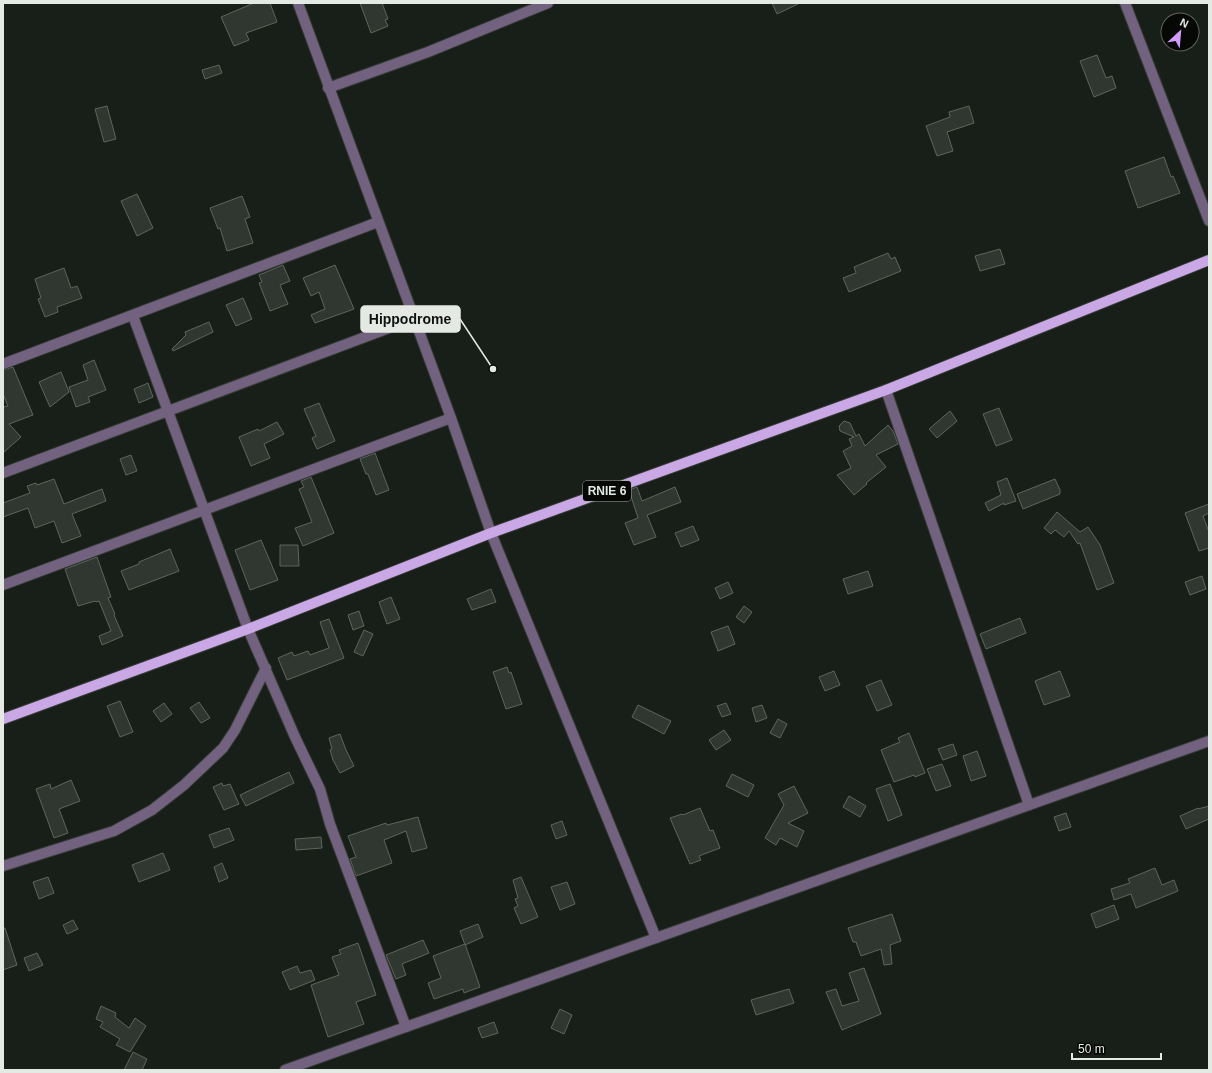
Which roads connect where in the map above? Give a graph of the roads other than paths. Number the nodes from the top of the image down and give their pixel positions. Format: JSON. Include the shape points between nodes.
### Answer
{"nodes":[{"id":1,"x":298,"y":3,"type":"edge"},
{"id":2,"x":548,"y":3,"type":"edge"},
{"id":3,"x":1125,"y":3,"type":"edge"},
{"id":4,"x":328,"y":88,"type":"junction"},
{"id":5,"x":1209,"y":221,"type":"edge"},
{"id":6,"x":378,"y":222,"type":"junction"},
{"id":7,"x":1209,"y":260,"type":"edge"},
{"id":8,"x":133,"y":316,"type":"junction"},
{"id":9,"x":413,"y":319,"type":"junction"},
{"id":10,"x":3,"y":364,"type":"edge"},
{"id":11,"x":886,"y":390,"type":"junction"},
{"id":12,"x":168,"y":411,"type":"junction"},
{"id":13,"x":450,"y":418,"type":"junction"},
{"id":14,"x":3,"y":472,"type":"edge"},
{"id":15,"x":204,"y":510,"type":"junction"},
{"id":16,"x":491,"y":533,"type":"junction"},
{"id":17,"x":3,"y":585,"type":"edge"},
{"id":18,"x":248,"y":629,"type":"junction"},
{"id":19,"x":266,"y":668,"type":"junction"},
{"id":20,"x":3,"y":719,"type":"edge"},
{"id":21,"x":1209,"y":741,"type":"edge"},
{"id":22,"x":1029,"y":805,"type":"junction"},
{"id":23,"x":3,"y":866,"type":"edge"},
{"id":24,"x":656,"y":938,"type":"junction"},
{"id":25,"x":406,"y":1027,"type":"junction"},
{"id":26,"x":285,"y":1070,"type":"edge"}],
"edges":[{"from":1,"to":4,"type":"street"},
{"from":2,"to":4,"type":"street","via":[[428,52]]},
{"from":3,"to":5,"type":"street"},
{"from":4,"to":6,"type":"street"},
{"from":6,"to":8,"type":"street"},
{"from":6,"to":9,"type":"street"},
{"from":7,"to":11,"type":"main road","number":"RNIE 6"},
{"from":8,"to":10,"type":"street"},
{"from":8,"to":12,"type":"street"},
{"from":9,"to":12,"type":"street"},
{"from":9,"to":13,"type":"street"},
{"from":11,"to":16,"type":"main road","number":"RNIE 6"},
{"from":11,"to":22,"type":"street"},
{"from":12,"to":14,"type":"street"},
{"from":12,"to":15,"type":"street"},
{"from":13,"to":15,"type":"street"},
{"from":13,"to":16,"type":"street"},
{"from":15,"to":17,"type":"street"},
{"from":15,"to":18,"type":"street"},
{"from":16,"to":18,"type":"main road","number":"RNIE 6"},
{"from":16,"to":24,"type":"street"},
{"from":18,"to":19,"type":"street"},
{"from":18,"to":20,"type":"main road","number":"RNIE 6"},
{"from":19,"to":23,"type":"street","via":[[235,730],[223,748],[184,785],[152,810],[114,831]]},
{"from":19,"to":25,"type":"street","via":[[320,789],[333,832]]},
{"from":21,"to":22,"type":"street"},
{"from":22,"to":24,"type":"street"},
{"from":24,"to":25,"type":"street"},
{"from":25,"to":26,"type":"street"}]}
